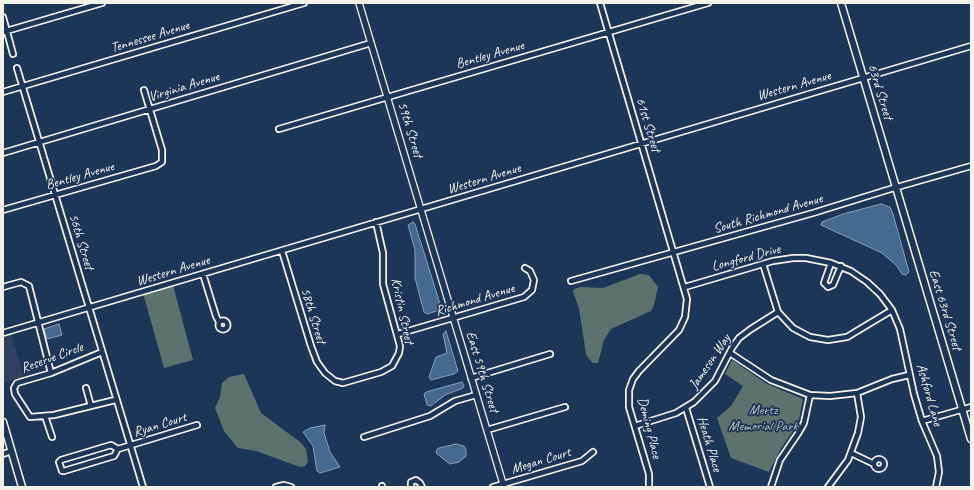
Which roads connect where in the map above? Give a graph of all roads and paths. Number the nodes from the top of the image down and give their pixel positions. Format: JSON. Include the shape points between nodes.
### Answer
{"nodes":[{"id":1,"x":102,"y":3,"type":"edge"},
{"id":2,"x":304,"y":3,"type":"edge"},
{"id":3,"x":359,"y":3,"type":"edge"},
{"id":4,"x":600,"y":3,"type":"edge"},
{"id":5,"x":708,"y":3,"type":"edge"},
{"id":6,"x":841,"y":3,"type":"edge"},
{"id":7,"x":3,"y":17,"type":"edge"},
{"id":8,"x":5,"y":32,"type":"edge"},
{"id":9,"x":608,"y":32,"type":"junction"},
{"id":10,"x":371,"y":43,"type":"junction"},
{"id":11,"x":971,"y":46,"type":"edge"},
{"id":12,"x":13,"y":54,"type":"dead end"},
{"id":13,"x":17,"y":68,"type":"dead end"},
{"id":14,"x":863,"y":78,"type":"junction"},
{"id":15,"x":23,"y":87,"type":"junction"},
{"id":16,"x":144,"y":90,"type":"dead end"},
{"id":17,"x":3,"y":92,"type":"edge"},
{"id":18,"x":387,"y":97,"type":"junction"},
{"id":19,"x":150,"y":109,"type":"junction"},
{"id":20,"x":279,"y":129,"type":"dead end"},
{"id":21,"x":39,"y":142,"type":"junction"},
{"id":22,"x":642,"y":143,"type":"junction"},
{"id":23,"x":3,"y":153,"type":"edge"},
{"id":24,"x":971,"y":166,"type":"edge"},
{"id":25,"x":896,"y":187,"type":"junction"},
{"id":26,"x":55,"y":194,"type":"junction"},
{"id":27,"x":420,"y":209,"type":"junction"},
{"id":28,"x":3,"y":210,"type":"edge"},
{"id":29,"x":376,"y":222,"type":"junction"},
{"id":30,"x":282,"y":251,"type":"junction"},
{"id":31,"x":674,"y":253,"type":"junction"},
{"id":32,"x":831,"y":263,"type":"junction"},
{"id":33,"x":763,"y":264,"type":"junction"},
{"id":34,"x":437,"y":265,"type":"joint"},
{"id":35,"x":841,"y":266,"type":"junction"},
{"id":36,"x":525,"y":268,"type":"dead end"},
{"id":37,"x":203,"y":274,"type":"junction"},
{"id":38,"x":570,"y":281,"type":"dead end"},
{"id":39,"x":3,"y":287,"type":"edge"},
{"id":40,"x":685,"y":287,"type":"junction"},
{"id":41,"x":89,"y":307,"type":"junction"},
{"id":42,"x":892,"y":310,"type":"junction"},
{"id":43,"x":778,"y":312,"type":"junction"},
{"id":44,"x":453,"y":319,"type":"junction"},
{"id":45,"x":38,"y":322,"type":"junction"},
{"id":46,"x":219,"y":322,"type":"dead end"},
{"id":47,"x":3,"y":333,"type":"edge"},
{"id":48,"x":398,"y":334,"type":"junction"},
{"id":49,"x":102,"y":352,"type":"junction"},
{"id":50,"x":730,"y":353,"type":"junction"},
{"id":51,"x":550,"y":354,"type":"dead end"},
{"id":52,"x":51,"y":373,"type":"junction"},
{"id":53,"x":909,"y":375,"type":"junction"},
{"id":54,"x":471,"y":378,"type":"junction"},
{"id":55,"x":334,"y":381,"type":"joint"},
{"id":56,"x":86,"y":388,"type":"dead end"},
{"id":57,"x":857,"y":393,"type":"junction"},
{"id":58,"x":476,"y":395,"type":"junction"},
{"id":59,"x":810,"y":395,"type":"junction"},
{"id":60,"x":115,"y":400,"type":"junction"},
{"id":61,"x":91,"y":406,"type":"junction"},
{"id":62,"x":565,"y":407,"type":"dead end"},
{"id":63,"x":971,"y":407,"type":"edge"},
{"id":64,"x":686,"y":408,"type":"junction"},
{"id":65,"x":962,"y":409,"type":"junction"},
{"id":66,"x":45,"y":416,"type":"junction"},
{"id":67,"x":922,"y":421,"type":"junction"},
{"id":68,"x":3,"y":422,"type":"edge"},
{"id":69,"x":197,"y":425,"type":"dead end"},
{"id":70,"x":635,"y":426,"type":"junction"},
{"id":71,"x":487,"y":430,"type":"junction"},
{"id":72,"x":364,"y":436,"type":"dead end"},
{"id":73,"x":52,"y":437,"type":"dead end"},
{"id":74,"x":971,"y":439,"type":"edge"},
{"id":75,"x":130,"y":446,"type":"junction"},
{"id":76,"x":118,"y":449,"type":"junction"},
{"id":77,"x":12,"y":451,"type":"junction"},
{"id":78,"x":593,"y":452,"type":"dead end"},
{"id":79,"x":851,"y":453,"type":"junction"},
{"id":80,"x":3,"y":454,"type":"edge"},
{"id":81,"x":874,"y":464,"type":"dead end"},
{"id":82,"x":503,"y":486,"type":"edge"},
{"id":83,"x":22,"y":487,"type":"edge"},
{"id":84,"x":143,"y":487,"type":"edge"},
{"id":85,"x":276,"y":487,"type":"edge"},
{"id":86,"x":291,"y":487,"type":"edge"},
{"id":87,"x":411,"y":487,"type":"edge"},
{"id":88,"x":422,"y":487,"type":"edge"},
{"id":89,"x":493,"y":487,"type":"edge"},
{"id":90,"x":649,"y":487,"type":"edge"},
{"id":91,"x":710,"y":487,"type":"edge"},
{"id":92,"x":771,"y":487,"type":"edge"},
{"id":93,"x":828,"y":487,"type":"edge"},
{"id":94,"x":936,"y":487,"type":"edge"}],
"edges":[{"from":1,"to":8,"type":"street"},
{"from":2,"to":15,"type":"street","name":"Tennessee Avenue"},
{"from":3,"to":10,"type":"street","name":"59th Street"},
{"from":4,"to":9,"type":"street","name":"61st Street"},
{"from":5,"to":9,"type":"street","name":"Bentley Avenue"},
{"from":6,"to":14,"type":"main road","name":"63rd Street"},
{"from":7,"to":8,"type":"street"},
{"from":8,"to":12,"type":"street"},
{"from":9,"to":18,"type":"street","name":"Bentley Avenue"},
{"from":9,"to":22,"type":"street","name":"61st Street"},
{"from":10,"to":18,"type":"street","name":"59th Street"},
{"from":10,"to":19,"type":"street","name":"Virginia Avenue"},
{"from":11,"to":14,"type":"street","name":"Western Avenue"},
{"from":13,"to":15,"type":"street","name":"56th Street"},
{"from":14,"to":22,"type":"street","name":"Western Avenue"},
{"from":14,"to":25,"type":"main road","name":"63rd Street"},
{"from":15,"to":17,"type":"street","name":"Tennessee Avenue"},
{"from":15,"to":21,"type":"street","name":"56th Street"},
{"from":16,"to":19,"type":"street"},
{"from":18,"to":20,"type":"street","name":"Bentley Avenue"},
{"from":18,"to":27,"type":"street","name":"59th Street"},
{"from":19,"to":21,"type":"street","name":"Virginia Avenue"},
{"from":19,"to":26,"type":"street","name":"Bentley Avenue","via":[[162,150],[162,162],[156,166]]},
{"from":21,"to":23,"type":"street","name":"Virginia Avenue"},
{"from":21,"to":26,"type":"street","name":"56th Street"},
{"from":22,"to":27,"type":"street","name":"Western Avenue"},
{"from":22,"to":31,"type":"street","name":"61st Street"},
{"from":24,"to":25,"type":"street","name":"South Richmond Avenue"},
{"from":25,"to":31,"type":"street","name":"South Richmond Avenue"},
{"from":25,"to":65,"type":"main road","name":"East 63rd Street"},
{"from":26,"to":28,"type":"street","name":"Bentley Avenue"},
{"from":26,"to":41,"type":"street","name":"56th Street"},
{"from":27,"to":29,"type":"street","name":"Western Avenue"},
{"from":27,"to":34,"type":"street","name":"59th Street"},
{"from":29,"to":30,"type":"street","name":"Western Avenue"},
{"from":29,"to":48,"type":"street","name":"Kristin Street","via":[[383,252],[383,284]]},
{"from":30,"to":37,"type":"street","name":"Western Avenue"},
{"from":30,"to":55,"type":"street","name":"58th Street","via":[[313,353],[320,366]]},
{"from":31,"to":38,"type":"street","name":"South Richmond Avenue"},
{"from":31,"to":40,"type":"street","name":"Deming Place"},
{"from":32,"to":33,"type":"street","name":"Longford Drive","via":[[800,258],[780,259]]},
{"from":32,"to":35,"type":"street","name":"Longford Drive"},
{"from":32,"to":35,"type":"street","via":[[824,283],[828,287],[833,286]]},
{"from":33,"to":40,"type":"street","name":"Longford Drive"},
{"from":33,"to":43,"type":"street"},
{"from":34,"to":44,"type":"street","name":"East 59th Street"},
{"from":35,"to":42,"type":"street","name":"Longford Drive","via":[[867,282]]},
{"from":36,"to":44,"type":"street","name":"Richmond Avenue","via":[[530,271],[534,280],[529,294]]},
{"from":37,"to":41,"type":"street","name":"Western Avenue"},
{"from":37,"to":46,"type":"street"},
{"from":39,"to":45,"type":"street","via":[[26,283]]},
{"from":40,"to":70,"type":"street","name":"Deming Place","via":[[686,309],[680,330],[639,371],[630,387],[628,402]]},
{"from":41,"to":45,"type":"street","name":"Western Avenue"},
{"from":41,"to":49,"type":"street","name":"56th Street"},
{"from":42,"to":43,"type":"street","via":[[852,336],[828,340],[815,339],[801,333]]},
{"from":42,"to":53,"type":"street","name":"Ashford Lane","via":[[904,340]]},
{"from":43,"to":50,"type":"street","name":"Jameson Way","via":[[746,332]]},
{"from":44,"to":48,"type":"street","name":"Richmond Avenue"},
{"from":44,"to":54,"type":"street","name":"East 59th Street"},
{"from":45,"to":47,"type":"street","name":"Western Avenue"},
{"from":45,"to":52,"type":"street"},
{"from":48,"to":55,"type":"street","name":"Kristin Street","via":[[399,352],[392,366],[347,382]]},
{"from":49,"to":52,"type":"street","name":"Reserve Circle"},
{"from":49,"to":60,"type":"street","name":"56th Street"},
{"from":50,"to":59,"type":"street","via":[[771,380]]},
{"from":50,"to":64,"type":"street","name":"Jameson Way","via":[[709,388]]},
{"from":51,"to":54,"type":"street"},
{"from":52,"to":66,"type":"street","name":"Reserve Circle","via":[[23,380],[14,388],[28,416]]},
{"from":53,"to":57,"type":"street"},
{"from":53,"to":67,"type":"street","name":"Ashford Lane"},
{"from":54,"to":58,"type":"street","name":"East 59th Street"},
{"from":56,"to":61,"type":"street"},
{"from":57,"to":59,"type":"street"},
{"from":57,"to":79,"type":"street","via":[[861,422]]},
{"from":58,"to":71,"type":"street","name":"East 59th Street"},
{"from":58,"to":72,"type":"street","via":[[455,402],[430,416]]},
{"from":59,"to":92,"type":"street","via":[[804,423],[780,460]]},
{"from":60,"to":61,"type":"street","name":"Reserve Circle"},
{"from":60,"to":75,"type":"street","name":"56th Street"},
{"from":61,"to":66,"type":"street","name":"Reserve Circle"},
{"from":62,"to":71,"type":"street"},
{"from":63,"to":65,"type":"street"},
{"from":64,"to":70,"type":"street","name":"Jameson Way"},
{"from":64,"to":91,"type":"street","name":"Heath Place"},
{"from":65,"to":67,"type":"street"},
{"from":65,"to":74,"type":"main road","name":"East 63rd Street"},
{"from":66,"to":73,"type":"street"},
{"from":67,"to":94,"type":"street","name":"Ashford Lane","via":[[937,456],[939,472]]},
{"from":68,"to":77,"type":"main road"},
{"from":69,"to":75,"type":"street","name":"Ryan Court"},
{"from":70,"to":90,"type":"street","name":"Deming Place","via":[[650,476]]},
{"from":71,"to":82,"type":"street","name":"East 59th Street"},
{"from":75,"to":76,"type":"street","name":"Ryan Court"},
{"from":75,"to":84,"type":"street","name":"56th Street"},
{"from":76,"to":76,"type":"street","via":[[114,456],[64,471],[59,462],[111,445]]},
{"from":77,"to":80,"type":"street"},
{"from":77,"to":83,"type":"main road"},
{"from":78,"to":82,"type":"street","name":"Megan Court","via":[[582,461]]},
{"from":79,"to":81,"type":"street"},
{"from":79,"to":93,"type":"street"},
{"from":82,"to":89,"type":"street","name":"Megan Court"},
{"from":85,"to":86,"type":"street"},
{"from":87,"to":88,"type":"street","via":[[412,482],[416,480]]}]}
